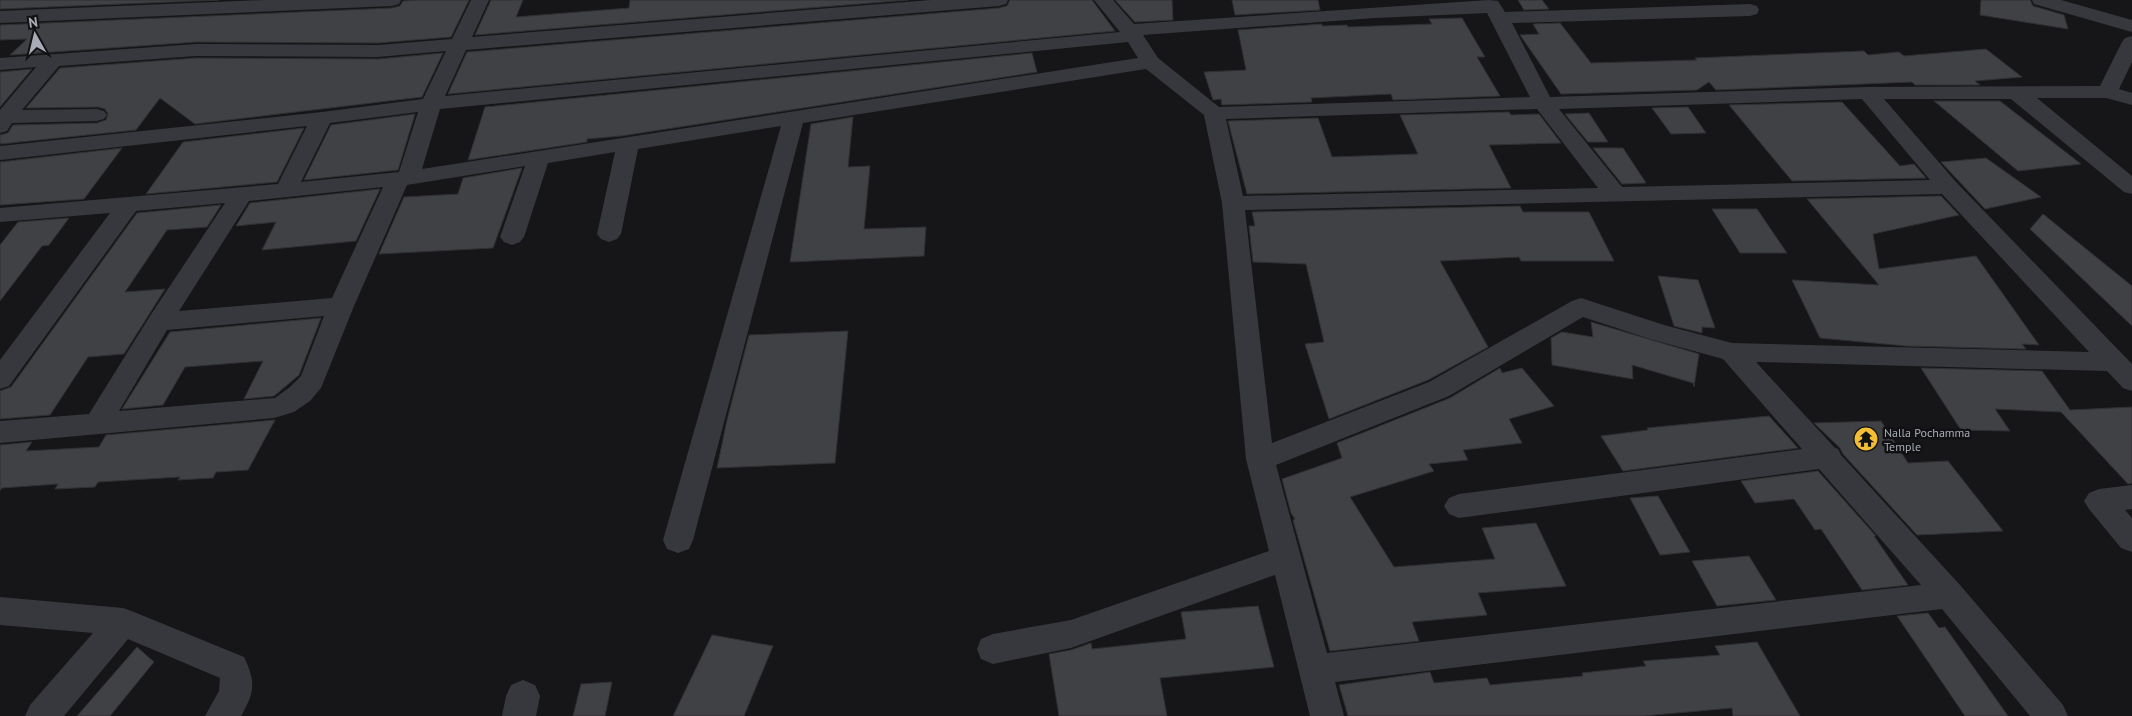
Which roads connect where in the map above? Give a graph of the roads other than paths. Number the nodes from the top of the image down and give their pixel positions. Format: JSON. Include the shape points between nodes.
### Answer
{"nodes":[{"id":1,"x":109,"y":0,"type":"edge"},
{"id":2,"x":392,"y":0,"type":"edge"},
{"id":3,"x":480,"y":0,"type":"edge"},
{"id":4,"x":999,"y":0,"type":"edge"},
{"id":5,"x":1103,"y":0,"type":"edge"},
{"id":6,"x":2040,"y":0,"type":"edge"},
{"id":7,"x":1375,"y":6,"type":"edge"},
{"id":8,"x":1494,"y":8,"type":"edge"},
{"id":9,"x":1750,"y":10,"type":"dead end"},
{"id":10,"x":94,"y":13,"type":"junction"},
{"id":11,"x":0,"y":17,"type":"edge"},
{"id":12,"x":2132,"y":26,"type":"edge"},
{"id":13,"x":1131,"y":33,"type":"junction"},
{"id":14,"x":2132,"y":42,"type":"edge"},
{"id":15,"x":460,"y":44,"type":"junction"},
{"id":16,"x":52,"y":61,"type":"junction"},
{"id":17,"x":1150,"y":62,"type":"junction"},
{"id":18,"x":0,"y":64,"type":"edge"},
{"id":19,"x":2016,"y":92,"type":"junction"},
{"id":20,"x":2106,"y":92,"type":"junction"},
{"id":21,"x":1868,"y":93,"type":"junction"},
{"id":22,"x":2132,"y":99,"type":"edge"},
{"id":23,"x":431,"y":104,"type":"junction"},
{"id":24,"x":1544,"y":104,"type":"junction"},
{"id":25,"x":1214,"y":113,"type":"junction"},
{"id":26,"x":97,"y":114,"type":"dead end"},
{"id":27,"x":322,"y":118,"type":"junction"},
{"id":28,"x":794,"y":118,"type":"junction"},
{"id":29,"x":2,"y":122,"type":"edge"},
{"id":30,"x":628,"y":144,"type":"junction"},
{"id":31,"x":0,"y":152,"type":"edge"},
{"id":32,"x":539,"y":158,"type":"junction"},
{"id":33,"x":403,"y":179,"type":"junction"},
{"id":34,"x":2130,"y":184,"type":"edge"},
{"id":35,"x":1948,"y":187,"type":"junction"},
{"id":36,"x":286,"y":190,"type":"junction"},
{"id":37,"x":1615,"y":194,"type":"junction"},
{"id":38,"x":242,"y":195,"type":"junction"},
{"id":39,"x":1232,"y":203,"type":"junction"},
{"id":40,"x":129,"y":204,"type":"junction"},
{"id":41,"x":8,"y":214,"type":"edge"},
{"id":42,"x":0,"y":233,"type":"edge"},
{"id":43,"x":608,"y":234,"type":"dead end"},
{"id":44,"x":512,"y":237,"type":"dead end"},
{"id":45,"x":341,"y":306,"type":"junction"},
{"id":46,"x":159,"y":322,"type":"junction"},
{"id":47,"x":1732,"y":352,"type":"junction"},
{"id":48,"x":2113,"y":362,"type":"junction"},
{"id":49,"x":0,"y":379,"type":"edge"},
{"id":50,"x":2132,"y":381,"type":"edge"},
{"id":51,"x":97,"y":424,"type":"junction"},
{"id":52,"x":0,"y":432,"type":"edge"},
{"id":53,"x":1828,"y":458,"type":"junction"},
{"id":54,"x":1260,"y":459,"type":"junction"},
{"id":55,"x":2132,"y":497,"type":"edge"},
{"id":56,"x":1459,"y":506,"type":"dead end"},
{"id":57,"x":2132,"y":539,"type":"edge"},
{"id":58,"x":678,"y":540,"type":"dead end"},
{"id":59,"x":1285,"y":558,"type":"junction"},
{"id":60,"x":1949,"y":595,"type":"junction"},
{"id":61,"x":0,"y":611,"type":"edge"},
{"id":62,"x":123,"y":622,"type":"junction"},
{"id":63,"x":993,"y":649,"type":"dead end"},
{"id":64,"x":1314,"y":670,"type":"junction"},
{"id":65,"x":42,"y":716,"type":"edge"},
{"id":66,"x":222,"y":716,"type":"edge"},
{"id":67,"x":1327,"y":716,"type":"edge"},
{"id":68,"x":2051,"y":716,"type":"edge"}],
"edges":[{"from":1,"to":10,"type":"street"},
{"from":2,"to":10,"type":"street"},
{"from":3,"to":15,"type":"street"},
{"from":4,"to":15,"type":"street"},
{"from":5,"to":13,"type":"street"},
{"from":6,"to":12,"type":"street"},
{"from":7,"to":8,"type":"street"},
{"from":7,"to":13,"type":"street"},
{"from":8,"to":9,"type":"street"},
{"from":8,"to":24,"type":"street"},
{"from":10,"to":11,"type":"street"},
{"from":13,"to":17,"type":"street"},
{"from":13,"to":23,"type":"street"},
{"from":14,"to":20,"type":"street"},
{"from":15,"to":16,"type":"street","via":[[378,50],[196,50]]},
{"from":15,"to":23,"type":"street"},
{"from":16,"to":18,"type":"street"},
{"from":16,"to":29,"type":"street"},
{"from":17,"to":25,"type":"street"},
{"from":17,"to":28,"type":"street"},
{"from":19,"to":20,"type":"street"},
{"from":19,"to":21,"type":"street"},
{"from":19,"to":34,"type":"street"},
{"from":20,"to":22,"type":"street"},
{"from":21,"to":24,"type":"street"},
{"from":21,"to":35,"type":"street"},
{"from":23,"to":27,"type":"street"},
{"from":23,"to":33,"type":"street"},
{"from":24,"to":25,"type":"street"},
{"from":24,"to":37,"type":"street"},
{"from":25,"to":39,"type":"street"},
{"from":26,"to":29,"type":"street"},
{"from":27,"to":31,"type":"street"},
{"from":27,"to":36,"type":"street"},
{"from":28,"to":30,"type":"street"},
{"from":28,"to":58,"type":"street"},
{"from":30,"to":32,"type":"street"},
{"from":30,"to":43,"type":"street"},
{"from":32,"to":33,"type":"street"},
{"from":32,"to":44,"type":"street"},
{"from":33,"to":36,"type":"street"},
{"from":33,"to":45,"type":"street"},
{"from":35,"to":37,"type":"street"},
{"from":35,"to":48,"type":"street"},
{"from":36,"to":38,"type":"street"},
{"from":37,"to":39,"type":"street"},
{"from":38,"to":40,"type":"street"},
{"from":38,"to":46,"type":"street"},
{"from":39,"to":54,"type":"street"},
{"from":40,"to":41,"type":"street"},
{"from":40,"to":49,"type":"street"},
{"from":41,"to":42,"type":"street"},
{"from":45,"to":46,"type":"street"},
{"from":45,"to":51,"type":"street","via":[[312,381],[284,405]]},
{"from":46,"to":51,"type":"street"},
{"from":47,"to":48,"type":"street"},
{"from":47,"to":53,"type":"street"},
{"from":47,"to":54,"type":"street","via":[[1659,333],[1581,307],[1439,389]]},
{"from":48,"to":50,"type":"street"},
{"from":51,"to":52,"type":"street"},
{"from":53,"to":56,"type":"street"},
{"from":53,"to":60,"type":"street"},
{"from":54,"to":59,"type":"street"},
{"from":55,"to":57,"type":"street","via":[[2099,501]]},
{"from":59,"to":63,"type":"street","via":[[1070,634]]},
{"from":59,"to":64,"type":"street"},
{"from":60,"to":64,"type":"street"},
{"from":60,"to":68,"type":"street"},
{"from":61,"to":62,"type":"street"},
{"from":62,"to":65,"type":"street"},
{"from":62,"to":66,"type":"street","via":[[232,668],[238,677],[238,686]]},
{"from":64,"to":67,"type":"street"}]}
